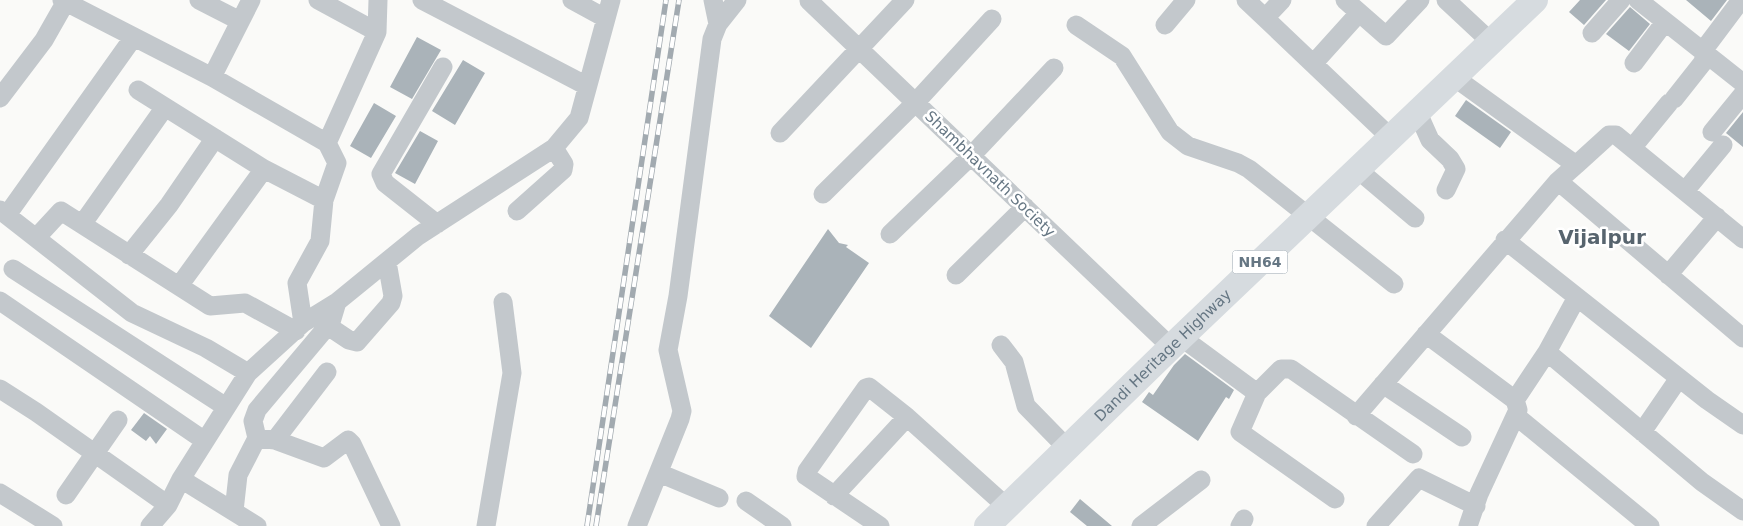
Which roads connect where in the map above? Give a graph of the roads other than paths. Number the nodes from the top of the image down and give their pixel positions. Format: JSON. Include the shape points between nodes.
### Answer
{"nodes":[{"id":1,"x":199,"y":0,"type":"edge"},
{"id":2,"x":251,"y":0,"type":"edge"},
{"id":3,"x":318,"y":0,"type":"edge"},
{"id":4,"x":378,"y":0,"type":"edge"},
{"id":5,"x":422,"y":0,"type":"edge"},
{"id":6,"x":572,"y":0,"type":"edge"},
{"id":7,"x":610,"y":0,"type":"edge"},
{"id":8,"x":713,"y":0,"type":"edge"},
{"id":9,"x":737,"y":0,"type":"edge"},
{"id":10,"x":905,"y":0,"type":"edge"},
{"id":11,"x":1186,"y":0,"type":"edge"},
{"id":12,"x":1246,"y":0,"type":"edge"},
{"id":13,"x":1282,"y":0,"type":"edge"},
{"id":14,"x":1345,"y":0,"type":"edge"},
{"id":15,"x":1420,"y":0,"type":"edge"},
{"id":16,"x":1446,"y":0,"type":"edge"},
{"id":17,"x":1535,"y":0,"type":"edge"},
{"id":18,"x":1621,"y":0,"type":"edge"},
{"id":19,"x":1742,"y":0,"type":"edge"},
{"id":20,"x":64,"y":1,"type":"edge"},
{"id":21,"x":809,"y":1,"type":"edge"},
{"id":22,"x":88,"y":6,"type":"edge"},
{"id":23,"x":1654,"y":8,"type":"edge"},
{"id":24,"x":1359,"y":13,"type":"junction"},
{"id":25,"x":605,"y":18,"type":"junction"},
{"id":26,"x":1265,"y":18,"type":"junction"},
{"id":27,"x":992,"y":19,"type":"dead end"},
{"id":28,"x":240,"y":22,"type":"junction"},
{"id":29,"x":718,"y":24,"type":"junction"},
{"id":30,"x":1165,"y":25,"type":"dead end"},
{"id":31,"x":1076,"y":26,"type":"dead end"},
{"id":32,"x":377,"y":32,"type":"junction"},
{"id":33,"x":1592,"y":33,"type":"dead end"},
{"id":34,"x":133,"y":38,"type":"junction"},
{"id":35,"x":1490,"y":42,"type":"junction"},
{"id":36,"x":858,"y":48,"type":"junction"},
{"id":37,"x":1705,"y":54,"type":"junction"},
{"id":38,"x":1634,"y":63,"type":"dead end"},
{"id":39,"x":1314,"y":64,"type":"junction"},
{"id":40,"x":443,"y":67,"type":"dead end"},
{"id":41,"x":1054,"y":68,"type":"dead end"},
{"id":42,"x":1454,"y":76,"type":"junction"},
{"id":43,"x":212,"y":77,"type":"junction"},
{"id":44,"x":1743,"y":83,"type":"edge"},
{"id":45,"x":587,"y":86,"type":"junction"},
{"id":46,"x":138,"y":90,"type":"dead end"},
{"id":47,"x":1743,"y":94,"type":"edge"},
{"id":48,"x":0,"y":98,"type":"edge"},
{"id":49,"x":915,"y":103,"type":"junction"},
{"id":50,"x":165,"y":107,"type":"junction"},
{"id":51,"x":1417,"y":111,"type":"junction"},
{"id":52,"x":780,"y":133,"type":"dead end"},
{"id":53,"x":1390,"y":137,"type":"junction"},
{"id":54,"x":215,"y":138,"type":"junction"},
{"id":55,"x":327,"y":143,"type":"junction"},
{"id":56,"x":554,"y":148,"type":"junction"},
{"id":57,"x":1632,"y":148,"type":"junction"},
{"id":58,"x":971,"y":156,"type":"junction"},
{"id":59,"x":1576,"y":165,"type":"junction"},
{"id":60,"x":264,"y":169,"type":"junction"},
{"id":61,"x":1357,"y":169,"type":"junction"},
{"id":62,"x":1558,"y":181,"type":"junction"},
{"id":63,"x":1446,"y":190,"type":"dead end"},
{"id":64,"x":1685,"y":191,"type":"junction"},
{"id":65,"x":823,"y":194,"type":"dead end"},
{"id":66,"x":324,"y":200,"type":"junction"},
{"id":67,"x":1025,"y":207,"type":"junction"},
{"id":68,"x":517,"y":211,"type":"dead end"},
{"id":69,"x":4,"y":212,"type":"edge"},
{"id":70,"x":1309,"y":216,"type":"junction"},
{"id":71,"x":1717,"y":217,"type":"junction"},
{"id":72,"x":1415,"y":218,"type":"dead end"},
{"id":73,"x":82,"y":223,"type":"junction"},
{"id":74,"x":437,"y":224,"type":"junction"},
{"id":75,"x":890,"y":234,"type":"dead end"},
{"id":76,"x":36,"y":238,"type":"junction"},
{"id":77,"x":1743,"y":238,"type":"edge"},
{"id":78,"x":1506,"y":240,"type":"junction"},
{"id":79,"x":129,"y":255,"type":"junction"},
{"id":80,"x":387,"y":262,"type":"junction"},
{"id":81,"x":13,"y":269,"type":"dead end"},
{"id":82,"x":956,"y":275,"type":"dead end"},
{"id":83,"x":1668,"y":276,"type":"junction"},
{"id":84,"x":1394,"y":284,"type":"dead end"},
{"id":85,"x":179,"y":286,"type":"junction"},
{"id":86,"x":1577,"y":297,"type":"junction"},
{"id":87,"x":0,"y":301,"type":"edge"},
{"id":88,"x":337,"y":302,"type":"junction"},
{"id":89,"x":503,"y":302,"type":"dead end"},
{"id":90,"x":328,"y":326,"type":"junction"},
{"id":91,"x":300,"y":327,"type":"junction"},
{"id":92,"x":1426,"y":334,"type":"junction"},
{"id":93,"x":1743,"y":338,"type":"edge"},
{"id":94,"x":1176,"y":342,"type":"junction"},
{"id":95,"x":1001,"y":345,"type":"dead end"},
{"id":96,"x":1547,"y":352,"type":"junction"},
{"id":97,"x":248,"y":372,"type":"junction"},
{"id":98,"x":327,"y":372,"type":"dead end"},
{"id":99,"x":1679,"y":378,"type":"junction"},
{"id":100,"x":1383,"y":384,"type":"junction"},
{"id":101,"x":0,"y":388,"type":"edge"},
{"id":102,"x":1257,"y":393,"type":"junction"},
{"id":103,"x":226,"y":407,"type":"junction"},
{"id":104,"x":1516,"y":408,"type":"junction"},
{"id":105,"x":1356,"y":416,"type":"junction"},
{"id":106,"x":908,"y":417,"type":"junction"},
{"id":107,"x":118,"y":420,"type":"dead end"},
{"id":108,"x":1743,"y":425,"type":"edge"},
{"id":109,"x":1642,"y":432,"type":"junction"},
{"id":110,"x":1462,"y":437,"type":"dead end"},
{"id":111,"x":266,"y":439,"type":"junction"},
{"id":112,"x":205,"y":441,"type":"junction"},
{"id":113,"x":1067,"y":448,"type":"junction"},
{"id":114,"x":96,"y":454,"type":"junction"},
{"id":115,"x":1413,"y":454,"type":"dead end"},
{"id":116,"x":659,"y":473,"type":"junction"},
{"id":117,"x":181,"y":479,"type":"junction"},
{"id":118,"x":1201,"y":480,"type":"dead end"},
{"id":119,"x":0,"y":493,"type":"edge"},
{"id":120,"x":66,"y":495,"type":"dead end"},
{"id":121,"x":834,"y":496,"type":"junction"},
{"id":122,"x":720,"y":498,"type":"dead end"},
{"id":123,"x":1335,"y":499,"type":"dead end"},
{"id":124,"x":746,"y":501,"type":"dead end"},
{"id":125,"x":168,"y":505,"type":"junction"},
{"id":126,"x":1476,"y":506,"type":"junction"},
{"id":127,"x":234,"y":511,"type":"junction"},
{"id":128,"x":1743,"y":511,"type":"edge"},
{"id":129,"x":1626,"y":518,"type":"edge"},
{"id":130,"x":994,"y":521,"type":"edge"},
{"id":131,"x":53,"y":526,"type":"edge"},
{"id":132,"x":150,"y":526,"type":"edge"},
{"id":133,"x":257,"y":526,"type":"edge"},
{"id":134,"x":391,"y":526,"type":"edge"},
{"id":135,"x":486,"y":526,"type":"edge"},
{"id":136,"x":637,"y":526,"type":"edge"},
{"id":137,"x":782,"y":526,"type":"edge"},
{"id":138,"x":880,"y":526,"type":"edge"},
{"id":139,"x":1141,"y":526,"type":"edge"},
{"id":140,"x":1376,"y":526,"type":"edge"},
{"id":141,"x":1468,"y":526,"type":"edge"},
{"id":142,"x":1650,"y":526,"type":"edge"}],
"edges":[{"from":1,"to":28,"type":"street"},
{"from":2,"to":28,"type":"street"},
{"from":3,"to":32,"type":"street"},
{"from":4,"to":32,"type":"street"},
{"from":5,"to":45,"type":"street"},
{"from":6,"to":25,"type":"street"},
{"from":7,"to":25,"type":"street"},
{"from":8,"to":29,"type":"street"},
{"from":9,"to":29,"type":"street"},
{"from":10,"to":36,"type":"street"},
{"from":11,"to":30,"type":"street"},
{"from":12,"to":26,"type":"street"},
{"from":13,"to":26,"type":"street"},
{"from":14,"to":24,"type":"street"},
{"from":15,"to":24,"type":"street","via":[[1386,36]]},
{"from":16,"to":35,"type":"street"},
{"from":17,"to":35,"type":"highway","name":"Dandi Heritage Highway","number":"NH64"},
{"from":18,"to":33,"type":"street"},
{"from":19,"to":37,"type":"street"},
{"from":20,"to":22,"type":"street"},
{"from":20,"to":48,"type":"street","via":[[44,40]]},
{"from":21,"to":36,"type":"street","name":"Shambhavnath Society"},
{"from":22,"to":34,"type":"street"},
{"from":23,"to":37,"type":"street"},
{"from":23,"to":38,"type":"street"},
{"from":24,"to":39,"type":"street"},
{"from":25,"to":45,"type":"street"},
{"from":26,"to":39,"type":"street"},
{"from":27,"to":49,"type":"street"},
{"from":28,"to":43,"type":"street"},
{"from":29,"to":116,"type":"street","via":[[712,39],[668,350],[682,412]]},
{"from":31,"to":70,"type":"street","via":[[1122,56],[1178,141],[1244,166]]},
{"from":32,"to":55,"type":"street"},
{"from":34,"to":43,"type":"street"},
{"from":34,"to":69,"type":"street"},
{"from":35,"to":42,"type":"highway","name":"Dandi Heritage Highway","number":"NH64"},
{"from":36,"to":49,"type":"street","name":"Shambhavnath Society"},
{"from":36,"to":52,"type":"street"},
{"from":37,"to":44,"type":"street"},
{"from":37,"to":57,"type":"street","via":[[1672,101]]},
{"from":39,"to":53,"type":"street"},
{"from":40,"to":74,"type":"street","via":[[381,174],[385,182]]},
{"from":41,"to":58,"type":"street"},
{"from":42,"to":51,"type":"highway","name":"Dandi Heritage Highway","number":"NH64"},
{"from":42,"to":59,"type":"street"},
{"from":43,"to":55,"type":"street"},
{"from":45,"to":56,"type":"street","via":[[578,118]]},
{"from":46,"to":50,"type":"street"},
{"from":47,"to":64,"type":"street"},
{"from":49,"to":58,"type":"street","name":"Shambhavnath Society"},
{"from":49,"to":65,"type":"street"},
{"from":50,"to":54,"type":"street"},
{"from":50,"to":73,"type":"street"},
{"from":51,"to":53,"type":"highway","name":"Dandi Heritage Highway","number":"NH64"},
{"from":51,"to":63,"type":"street","via":[[1430,140],[1456,169]]},
{"from":53,"to":61,"type":"highway","name":"Dandi Heritage Highway","number":"NH64"},
{"from":54,"to":60,"type":"street"},
{"from":54,"to":79,"type":"street","via":[[169,205]]},
{"from":55,"to":66,"type":"street","via":[[337,163]]},
{"from":56,"to":68,"type":"street","via":[[564,164],[563,170]]},
{"from":56,"to":74,"type":"street"},
{"from":57,"to":59,"type":"street","via":[[1612,133]]},
{"from":57,"to":64,"type":"street"},
{"from":58,"to":67,"type":"street","name":"Shambhavnath Society"},
{"from":58,"to":75,"type":"street"},
{"from":59,"to":62,"type":"street"},
{"from":60,"to":66,"type":"street"},
{"from":60,"to":85,"type":"street"},
{"from":61,"to":70,"type":"highway","name":"Dandi Heritage Highway","number":"NH64"},
{"from":61,"to":72,"type":"street"},
{"from":62,"to":78,"type":"street"},
{"from":62,"to":83,"type":"street"},
{"from":64,"to":71,"type":"street"},
{"from":66,"to":91,"type":"street","via":[[320,241],[296,283]]},
{"from":67,"to":82,"type":"street"},
{"from":67,"to":94,"type":"street","name":"Shambhavnath Society"},
{"from":69,"to":76,"type":"street"},
{"from":70,"to":84,"type":"street"},
{"from":70,"to":94,"type":"highway","name":"Dandi Heritage Highway","number":"NH64"},
{"from":71,"to":77,"type":"street"},
{"from":71,"to":83,"type":"street"},
{"from":73,"to":76,"type":"street","via":[[61,211]]},
{"from":73,"to":79,"type":"street"},
{"from":74,"to":80,"type":"street"},
{"from":76,"to":97,"type":"street","via":[[132,313]]},
{"from":78,"to":86,"type":"street"},
{"from":78,"to":92,"type":"street"},
{"from":79,"to":85,"type":"street"},
{"from":80,"to":88,"type":"street"},
{"from":80,"to":90,"type":"street","via":[[391,302],[357,342]]},
{"from":81,"to":103,"type":"street"},
{"from":83,"to":93,"type":"street"},
{"from":85,"to":91,"type":"street","via":[[210,306],[249,304]]},
{"from":86,"to":96,"type":"street"},
{"from":86,"to":99,"type":"street"},
{"from":87,"to":112,"type":"street"},
{"from":88,"to":90,"type":"street","via":[[335,316]]},
{"from":88,"to":91,"type":"street"},
{"from":89,"to":135,"type":"street","via":[[512,373]]},
{"from":90,"to":111,"type":"street","via":[[257,410],[252,421]]},
{"from":91,"to":97,"type":"street"},
{"from":92,"to":100,"type":"street"},
{"from":92,"to":104,"type":"street"},
{"from":94,"to":102,"type":"street","name":"Shambhavnath Society"},
{"from":94,"to":113,"type":"highway","name":"Dandi Heritage Highway","number":"NH64"},
{"from":95,"to":113,"type":"street","via":[[1014,362],[1026,406]]},
{"from":96,"to":104,"type":"street"},
{"from":96,"to":109,"type":"street"},
{"from":97,"to":103,"type":"street"},
{"from":98,"to":111,"type":"street"},
{"from":99,"to":108,"type":"street"},
{"from":99,"to":109,"type":"street"},
{"from":100,"to":105,"type":"street"},
{"from":100,"to":110,"type":"street"},
{"from":101,"to":114,"type":"street"},
{"from":102,"to":105,"type":"street","via":[[1282,369],[1291,369]]},
{"from":102,"to":123,"type":"street","via":[[1240,432]]},
{"from":103,"to":112,"type":"street"},
{"from":104,"to":126,"type":"street"},
{"from":104,"to":129,"type":"street"},
{"from":105,"to":115,"type":"street"},
{"from":106,"to":121,"type":"street"},
{"from":106,"to":121,"type":"street","via":[[873,388],[866,388],[807,471],[806,476],[811,481]]},
{"from":106,"to":130,"type":"street"},
{"from":107,"to":114,"type":"street"},
{"from":109,"to":128,"type":"street"},
{"from":111,"to":127,"type":"street","via":[[238,475]]},
{"from":111,"to":134,"type":"street","via":[[324,458],[348,440]]},
{"from":112,"to":117,"type":"street"},
{"from":113,"to":130,"type":"highway","name":"Dandi Heritage Highway","number":"NH64"},
{"from":114,"to":120,"type":"street"},
{"from":114,"to":125,"type":"street"},
{"from":116,"to":122,"type":"street"},
{"from":116,"to":136,"type":"street"},
{"from":117,"to":125,"type":"street"},
{"from":117,"to":127,"type":"street"},
{"from":118,"to":139,"type":"street"},
{"from":119,"to":131,"type":"street"},
{"from":121,"to":138,"type":"street"},
{"from":124,"to":137,"type":"street"},
{"from":125,"to":132,"type":"street"},
{"from":126,"to":140,"type":"street","via":[[1419,478]]},
{"from":126,"to":141,"type":"street"},
{"from":127,"to":133,"type":"street"},
{"from":129,"to":142,"type":"street"}]}
